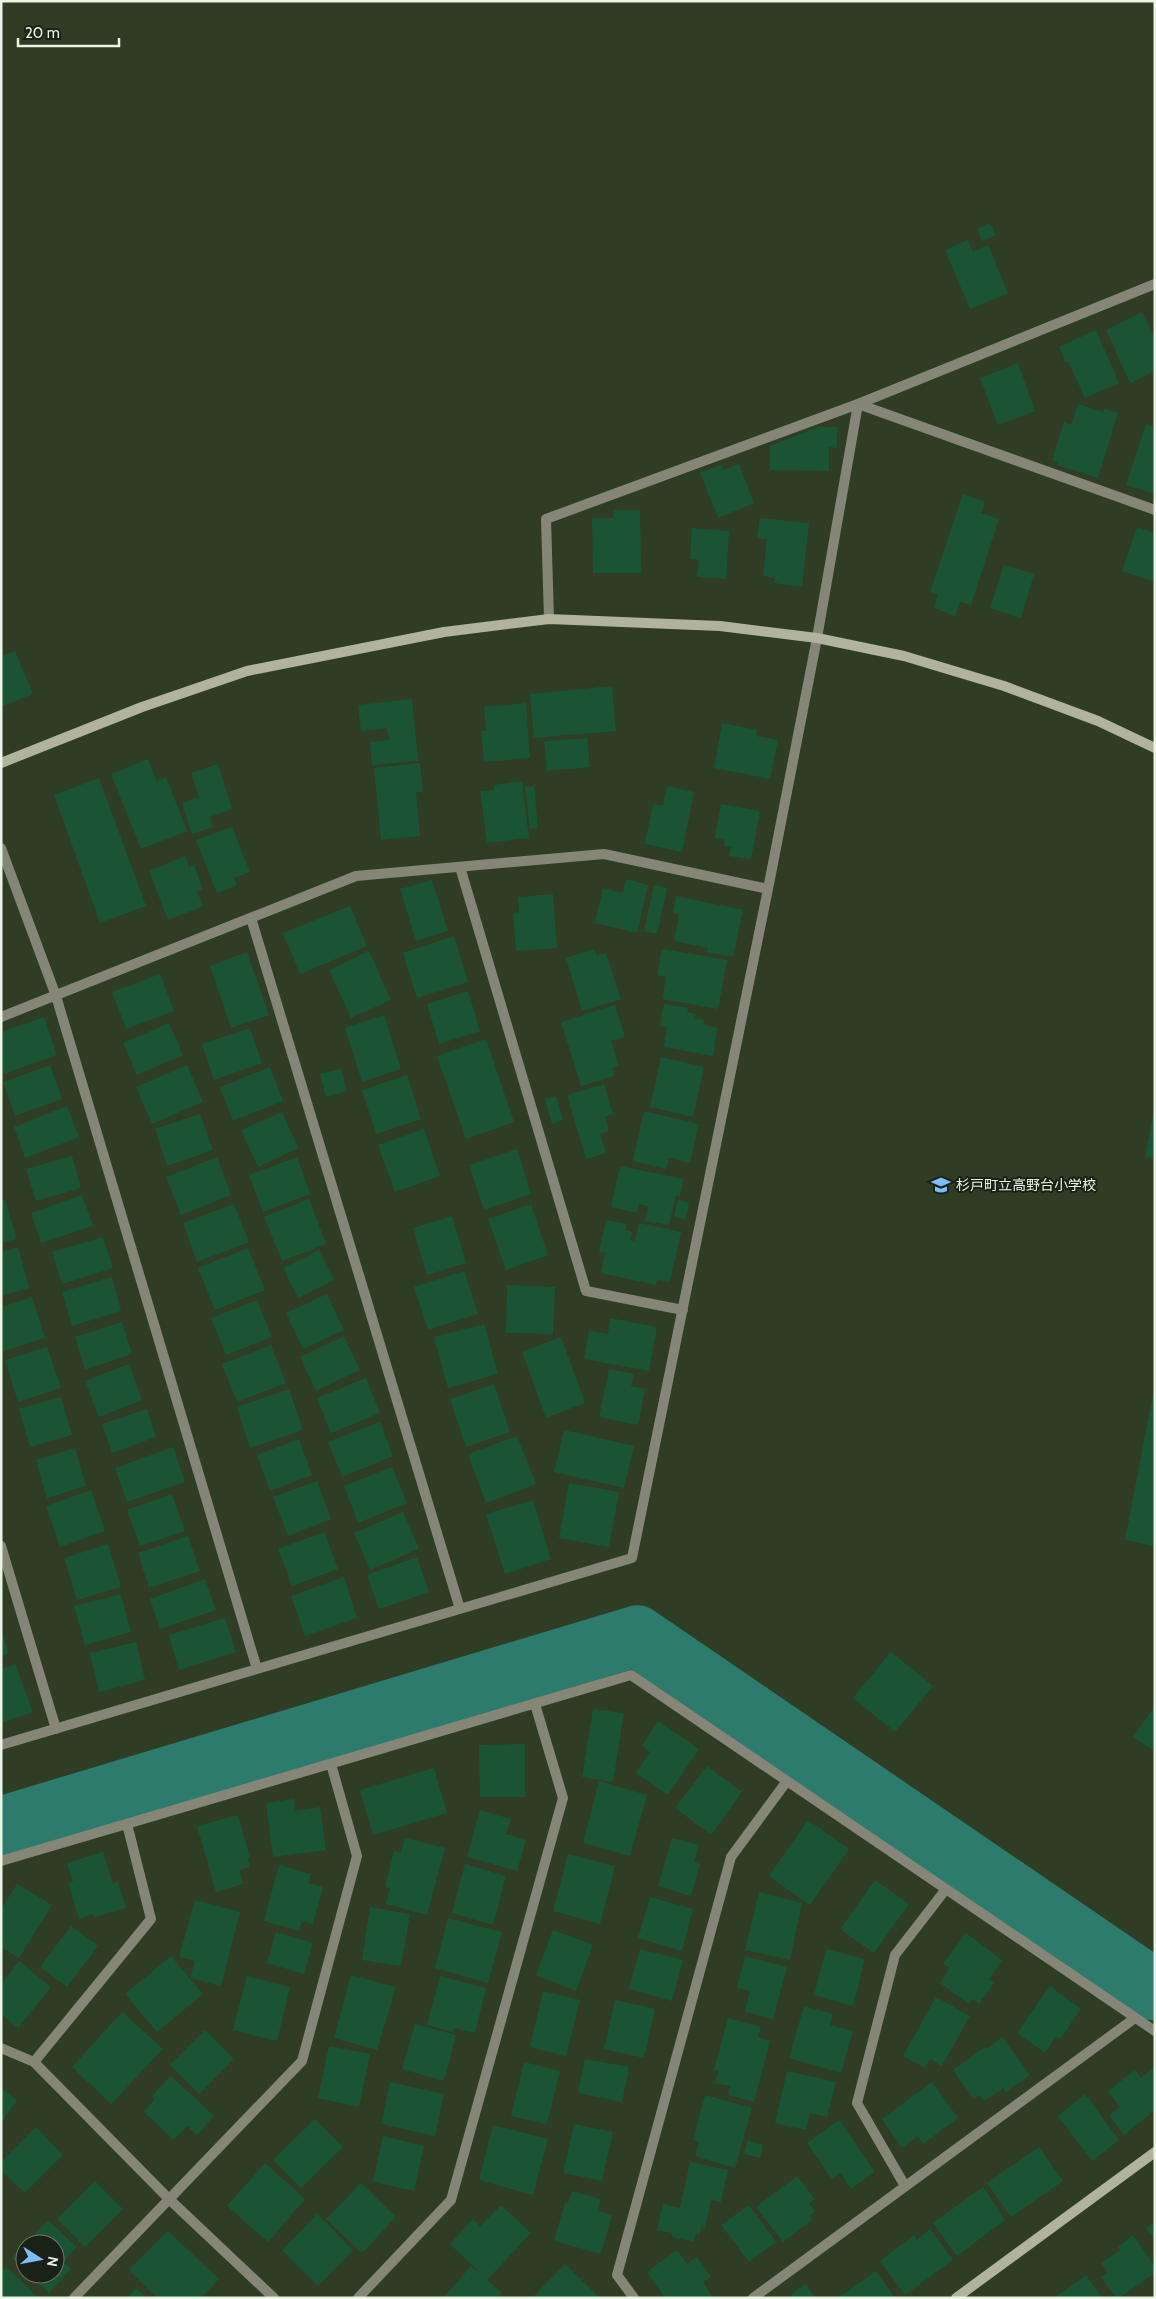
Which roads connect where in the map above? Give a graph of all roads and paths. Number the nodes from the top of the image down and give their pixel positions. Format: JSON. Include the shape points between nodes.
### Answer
{"nodes":[{"id":1,"x":1155,"y":284,"type":"edge"},
{"id":2,"x":858,"y":404,"type":"junction"},
{"id":3,"x":1155,"y":510,"type":"edge"},
{"id":4,"x":549,"y":619,"type":"junction"},
{"id":5,"x":817,"y":638,"type":"junction"},
{"id":6,"x":1155,"y":748,"type":"edge"},
{"id":7,"x":1,"y":763,"type":"edge"},
{"id":8,"x":1,"y":848,"type":"edge"},
{"id":9,"x":460,"y":867,"type":"junction"},
{"id":10,"x":768,"y":889,"type":"junction"},
{"id":11,"x":251,"y":918,"type":"junction"},
{"id":12,"x":56,"y":996,"type":"junction"},
{"id":13,"x":1,"y":1017,"type":"edge"},
{"id":14,"x":683,"y":1310,"type":"junction"},
{"id":15,"x":1,"y":1546,"type":"edge"},
{"id":16,"x":460,"y":1609,"type":"junction"},
{"id":17,"x":257,"y":1669,"type":"junction"},
{"id":18,"x":535,"y":1704,"type":"junction"},
{"id":19,"x":56,"y":1729,"type":"junction"},
{"id":20,"x":1,"y":1745,"type":"edge"},
{"id":21,"x":331,"y":1764,"type":"junction"},
{"id":22,"x":787,"y":1781,"type":"junction"},
{"id":23,"x":127,"y":1824,"type":"junction"},
{"id":24,"x":1,"y":1861,"type":"edge"},
{"id":25,"x":946,"y":1889,"type":"junction"},
{"id":26,"x":1135,"y":2018,"type":"junction"},
{"id":27,"x":1155,"y":2031,"type":"edge"},
{"id":28,"x":1,"y":2048,"type":"edge"},
{"id":29,"x":34,"y":2062,"type":"junction"},
{"id":30,"x":1155,"y":2152,"type":"edge"},
{"id":31,"x":905,"y":2186,"type":"junction"},
{"id":32,"x":169,"y":2199,"type":"junction"},
{"id":33,"x":74,"y":2298,"type":"edge"},
{"id":34,"x":274,"y":2298,"type":"edge"},
{"id":35,"x":358,"y":2298,"type":"edge"},
{"id":36,"x":634,"y":2298,"type":"edge"},
{"id":37,"x":753,"y":2298,"type":"edge"},
{"id":38,"x":956,"y":2298,"type":"edge"}],
"edges":[{"from":1,"to":2,"type":"street"},
{"from":2,"to":3,"type":"street"},
{"from":2,"to":4,"type":"street","via":[[546,519]]},
{"from":2,"to":5,"type":"street"},
{"from":4,"to":5,"type":"street","via":[[720,626]]},
{"from":4,"to":7,"type":"street","via":[[444,632],[247,671],[142,707]]},
{"from":5,"to":6,"type":"street","via":[[904,656],[1004,686],[1098,721]]},
{"from":5,"to":10,"type":"street"},
{"from":8,"to":12,"type":"street"},
{"from":9,"to":10,"type":"street","via":[[604,854]]},
{"from":9,"to":11,"type":"street","via":[[356,876]]},
{"from":9,"to":14,"type":"street","via":[[586,1291]]},
{"from":10,"to":14,"type":"street"},
{"from":11,"to":12,"type":"street"},
{"from":11,"to":16,"type":"street"},
{"from":12,"to":13,"type":"street"},
{"from":12,"to":17,"type":"street"},
{"from":14,"to":16,"type":"street","via":[[632,1558]]},
{"from":15,"to":19,"type":"street"},
{"from":16,"to":17,"type":"street"},
{"from":17,"to":19,"type":"street"},
{"from":18,"to":21,"type":"street"},
{"from":18,"to":22,"type":"street","via":[[631,1675]]},
{"from":18,"to":35,"type":"street","via":[[563,1798],[451,2200]]},
{"from":19,"to":20,"type":"street"},
{"from":21,"to":23,"type":"street"},
{"from":21,"to":32,"type":"street","via":[[357,1856],[302,2061]]},
{"from":22,"to":25,"type":"street"},
{"from":22,"to":36,"type":"street","via":[[731,1857],[617,2275]]},
{"from":23,"to":24,"type":"street"},
{"from":23,"to":29,"type":"street","via":[[151,1920]]},
{"from":25,"to":26,"type":"street"},
{"from":25,"to":31,"type":"street","via":[[895,1955],[857,2104]]},
{"from":26,"to":27,"type":"street"},
{"from":26,"to":31,"type":"street"},
{"from":28,"to":29,"type":"street"},
{"from":29,"to":32,"type":"street"},
{"from":30,"to":38,"type":"street"},
{"from":31,"to":37,"type":"street"},
{"from":32,"to":33,"type":"street"},
{"from":32,"to":34,"type":"street"}]}
